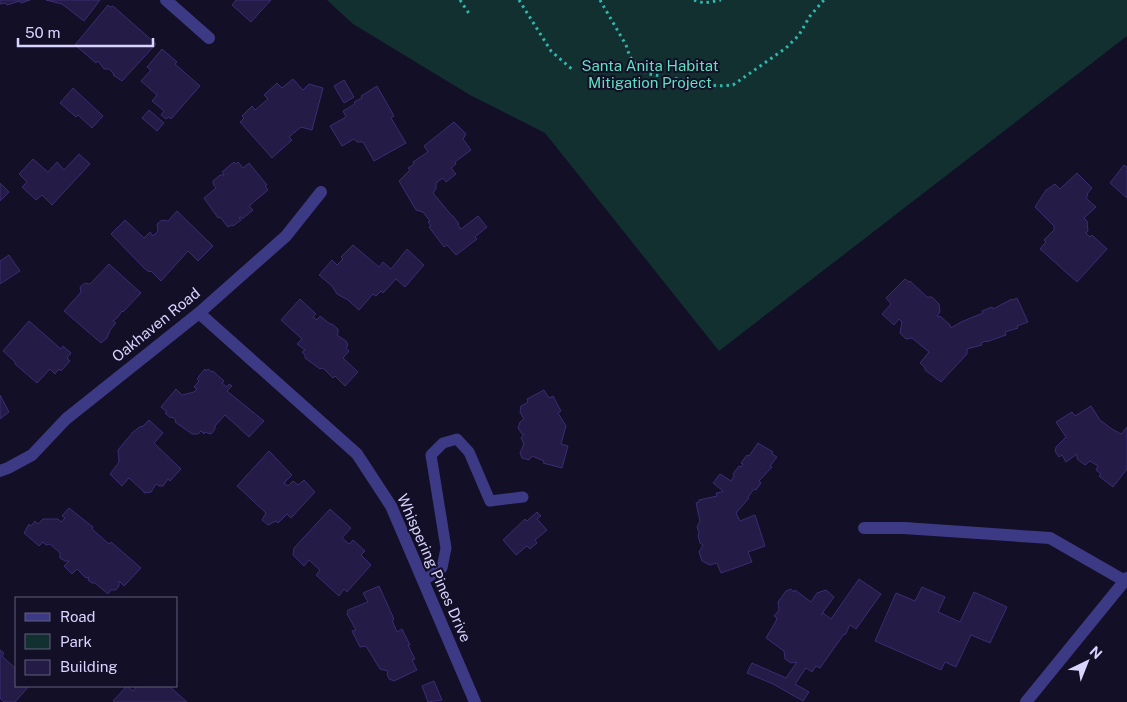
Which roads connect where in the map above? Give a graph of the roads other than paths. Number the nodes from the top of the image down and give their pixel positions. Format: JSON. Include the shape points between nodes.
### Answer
{"nodes":[{"id":1,"x":166,"y":0,"type":"edge"},
{"id":2,"x":209,"y":38,"type":"dead end"},
{"id":3,"x":322,"y":192,"type":"dead end"},
{"id":4,"x":198,"y":313,"type":"junction"},
{"id":5,"x":0,"y":471,"type":"edge"},
{"id":6,"x":523,"y":497,"type":"dead end"},
{"id":7,"x":864,"y":528,"type":"dead end"},
{"id":8,"x":1126,"y":580,"type":"edge"},
{"id":9,"x":423,"y":581,"type":"junction"},
{"id":10,"x":475,"y":702,"type":"edge"},
{"id":11,"x":1026,"y":702,"type":"edge"}],
"edges":[{"from":1,"to":2,"type":"street"},
{"from":3,"to":4,"type":"street","name":"Oakhaven Road","via":[[286,236]]},
{"from":4,"to":5,"type":"street","name":"Oakhaven Road","via":[[66,419],[32,455]]},
{"from":4,"to":9,"type":"street","name":"Whispering Pines Drive","via":[[357,454],[391,506]]},
{"from":6,"to":9,"type":"lane","via":[[490,501],[470,452],[457,439],[443,443],[431,455],[446,548],[442,568]]},
{"from":7,"to":8,"type":"street","via":[[1050,538]]},
{"from":8,"to":11,"type":"street"},
{"from":9,"to":10,"type":"street","name":"Whispering Pines Drive"}]}
